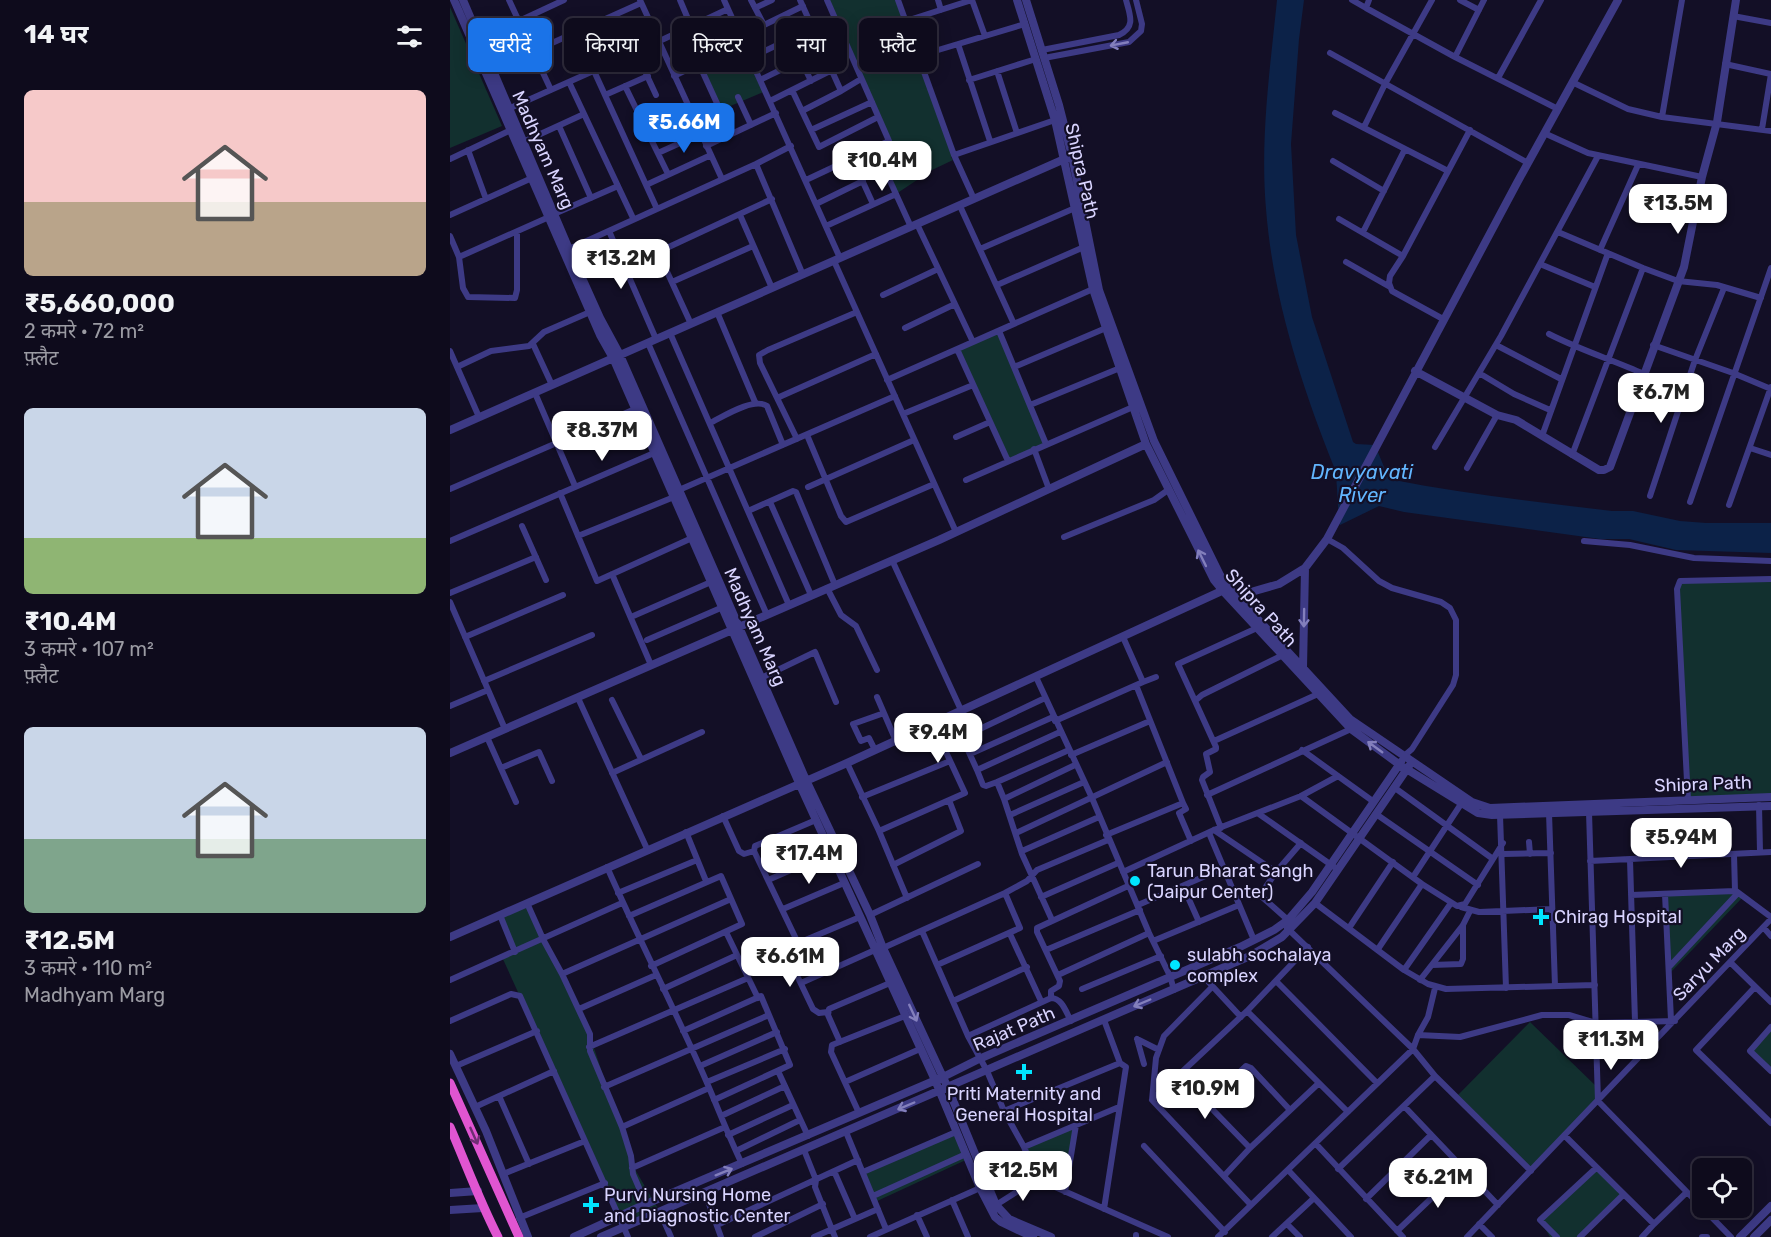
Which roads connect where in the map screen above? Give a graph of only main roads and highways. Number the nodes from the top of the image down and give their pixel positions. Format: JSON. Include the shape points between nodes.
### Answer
{"nodes":[{"id":1,"x":450,"y":1083,"type":"edge"},
{"id":2,"x":450,"y":1127,"type":"edge"},
{"id":3,"x":498,"y":1237,"type":"edge"},
{"id":4,"x":519,"y":1237,"type":"edge"}],
"edges":[{"from":1,"to":4,"type":"highway","one_way":true},
{"from":2,"to":3,"type":"highway"}]}
